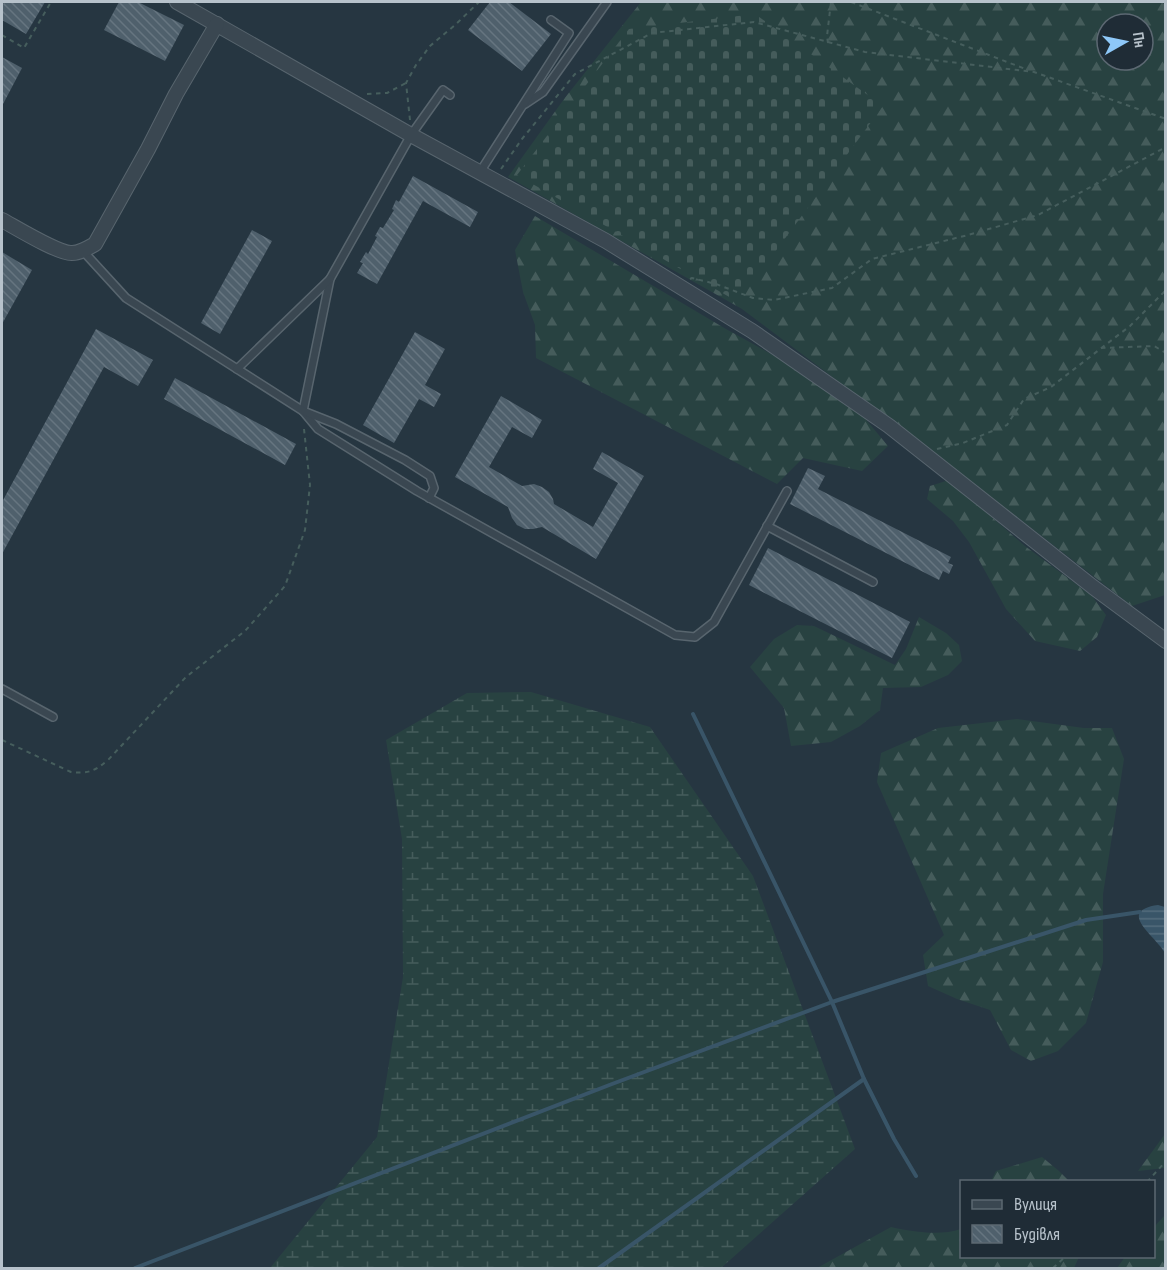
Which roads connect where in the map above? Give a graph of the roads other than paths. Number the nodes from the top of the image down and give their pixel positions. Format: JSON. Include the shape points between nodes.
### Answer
{"nodes":[{"id":1,"x":177,"y":2,"type":"edge"},
{"id":2,"x":607,"y":2,"type":"edge"},
{"id":3,"x":551,"y":20,"type":"dead end"},
{"id":4,"x":217,"y":24,"type":"junction"},
{"id":5,"x":450,"y":95,"type":"dead end"},
{"id":6,"x":523,"y":105,"type":"junction"},
{"id":7,"x":411,"y":135,"type":"junction"},
{"id":8,"x":480,"y":172,"type":"junction"},
{"id":9,"x":2,"y":220,"type":"edge"},
{"id":10,"x":82,"y":251,"type":"junction"},
{"id":11,"x":330,"y":279,"type":"junction"},
{"id":12,"x":237,"y":369,"type":"junction"},
{"id":13,"x":303,"y":411,"type":"junction"},
{"id":14,"x":787,"y":491,"type":"dead end"},
{"id":15,"x":429,"y":498,"type":"junction"},
{"id":16,"x":767,"y":526,"type":"junction"},
{"id":17,"x":873,"y":582,"type":"dead end"},
{"id":18,"x":1166,"y":641,"type":"edge"},
{"id":19,"x":2,"y":689,"type":"edge"},
{"id":20,"x":53,"y":717,"type":"dead end"}],
"edges":[{"from":1,"to":4,"type":"street"},
{"from":2,"to":6,"type":"lane","via":[[543,93]]},
{"from":3,"to":6,"type":"lane","via":[[568,33]]},
{"from":4,"to":7,"type":"street"},
{"from":4,"to":10,"type":"street","via":[[95,244]]},
{"from":5,"to":7,"type":"lane","via":[[443,90]]},
{"from":6,"to":8,"type":"lane"},
{"from":7,"to":8,"type":"street"},
{"from":7,"to":11,"type":"lane"},
{"from":8,"to":18,"type":"street","via":[[606,241],[752,331],[889,426]]},
{"from":9,"to":10,"type":"street","via":[[52,247],[71,254]]},
{"from":10,"to":12,"type":"lane","via":[[126,298]]},
{"from":11,"to":12,"type":"lane"},
{"from":11,"to":13,"type":"lane"},
{"from":12,"to":13,"type":"lane"},
{"from":13,"to":15,"type":"lane","via":[[318,429]]},
{"from":13,"to":15,"type":"lane","via":[[336,423],[430,476],[434,488]]},
{"from":14,"to":16,"type":"lane"},
{"from":15,"to":16,"type":"lane","via":[[675,635],[695,637],[714,622]]},
{"from":16,"to":17,"type":"lane"},
{"from":19,"to":20,"type":"lane"}]}
